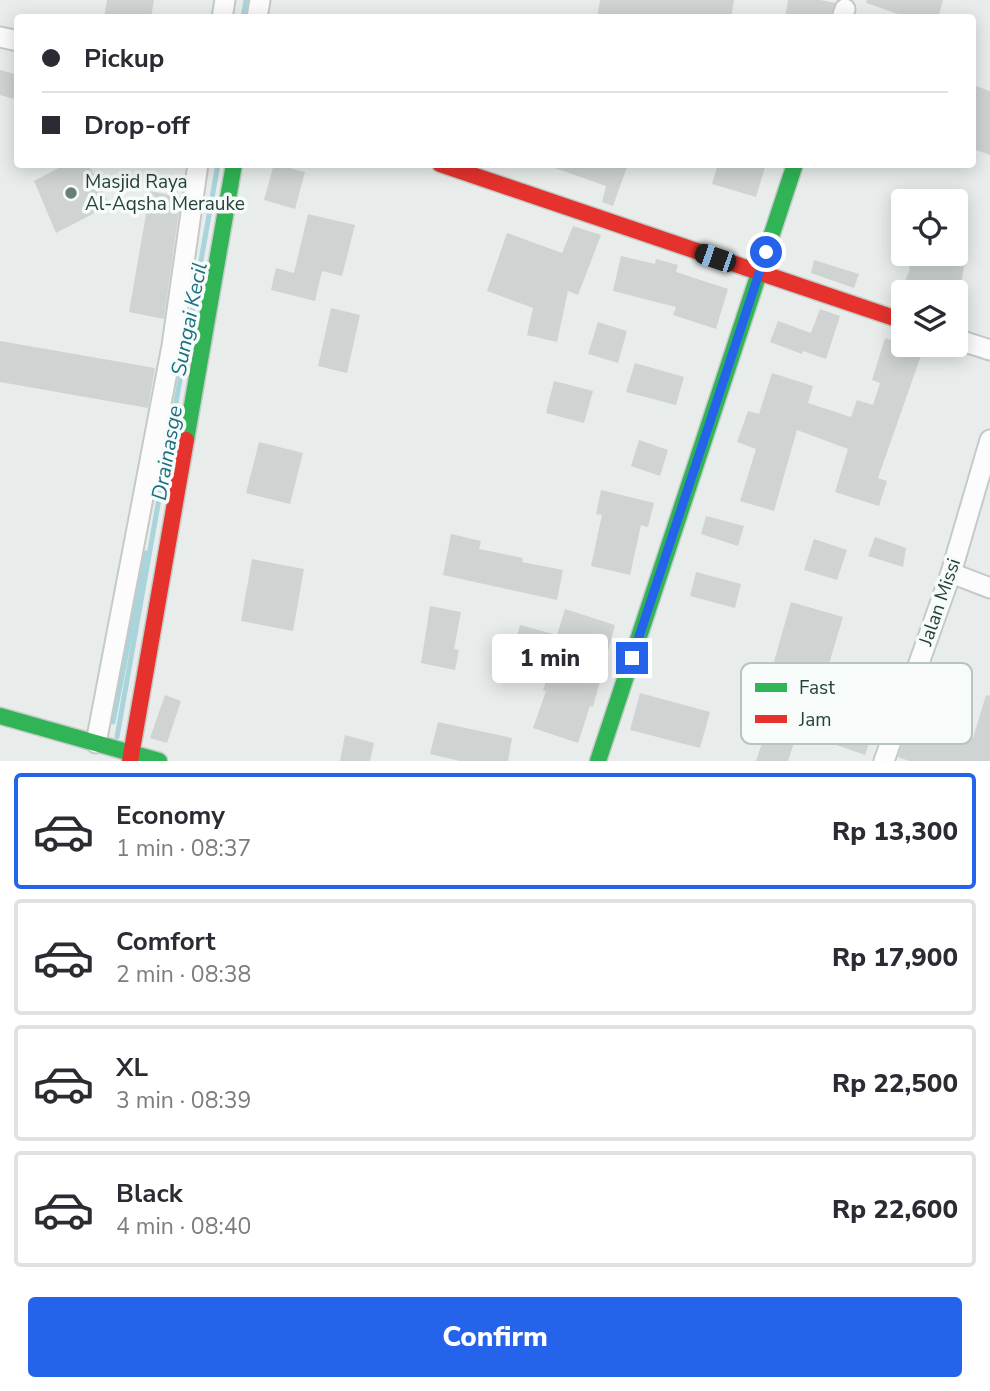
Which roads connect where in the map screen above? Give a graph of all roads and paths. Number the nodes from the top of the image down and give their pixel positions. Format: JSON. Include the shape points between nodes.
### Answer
{"nodes":[{"id":1,"x":197,"y":168,"type":"edge"},
{"id":2,"x":233,"y":168,"type":"edge"},
{"id":3,"x":452,"y":168,"type":"edge"},
{"id":4,"x":794,"y":168,"type":"edge"},
{"id":5,"x":760,"y":274,"type":"junction"},
{"id":6,"x":891,"y":317,"type":"edge"},
{"id":7,"x":968,"y":343,"type":"edge"},
{"id":8,"x":990,"y":350,"type":"edge"},
{"id":9,"x":990,"y":440,"type":"edge"},
{"id":10,"x":951,"y":573,"type":"junction"},
{"id":11,"x":990,"y":588,"type":"edge"},
{"id":12,"x":919,"y":663,"type":"edge"},
{"id":13,"x":0,"y":716,"type":"edge"},
{"id":14,"x":100,"y":744,"type":"junction"},
{"id":15,"x":890,"y":744,"type":"edge"},
{"id":16,"x":129,"y":755,"type":"edge"},
{"id":17,"x":159,"y":761,"type":"edge"},
{"id":18,"x":598,"y":761,"type":"edge"},
{"id":19,"x":884,"y":761,"type":"edge"}],
"edges":[{"from":1,"to":14,"type":"street","via":[[172,345]]},
{"from":2,"to":16,"type":"main road"},
{"from":3,"to":5,"type":"main road"},
{"from":4,"to":5,"type":"main road"},
{"from":5,"to":6,"type":"main road"},
{"from":5,"to":18,"type":"main road"},
{"from":7,"to":8,"type":"street"},
{"from":9,"to":10,"type":"street","name":"Jalan Missi"},
{"from":10,"to":11,"type":"street"},
{"from":10,"to":12,"type":"street","name":"Jalan Missi"},
{"from":13,"to":14,"type":"main road"},
{"from":14,"to":16,"type":"main road"},
{"from":15,"to":19,"type":"street","name":"Jalan Missi"},
{"from":16,"to":17,"type":"main road"}]}
